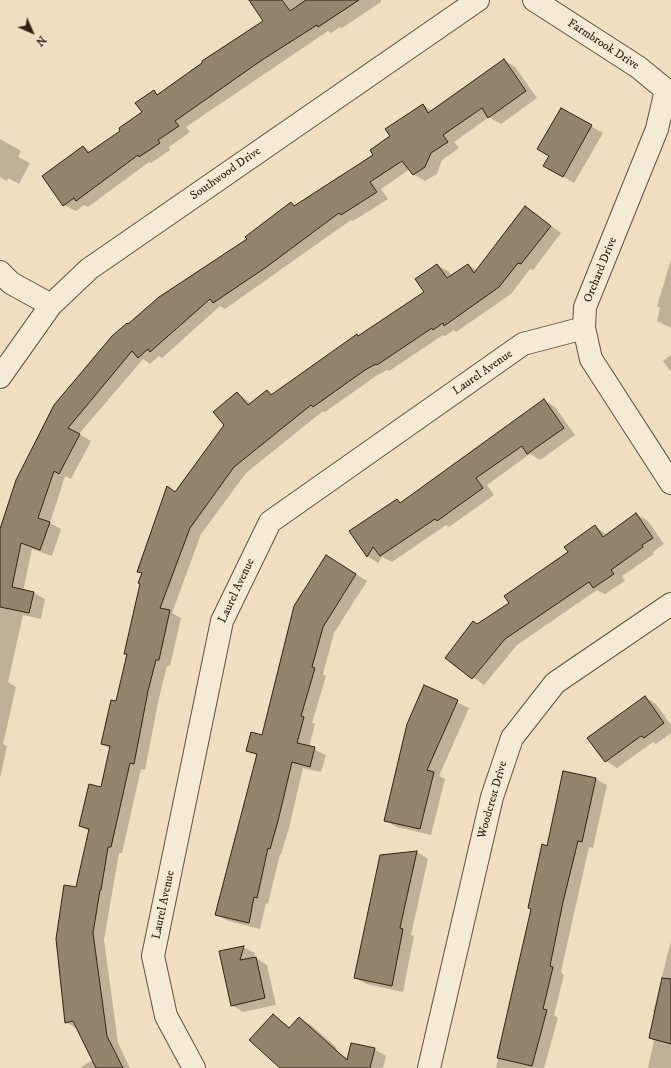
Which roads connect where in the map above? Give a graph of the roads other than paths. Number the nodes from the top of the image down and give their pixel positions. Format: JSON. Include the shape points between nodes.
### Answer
{"nodes":[{"id":1,"x":478,"y":0,"type":"edge"},
{"id":2,"x":534,"y":0,"type":"edge"},
{"id":3,"x":668,"y":91,"type":"edge"},
{"id":4,"x":0,"y":272,"type":"edge"},
{"id":5,"x":51,"y":305,"type":"junction"},
{"id":6,"x":584,"y":328,"type":"junction"},
{"id":7,"x":0,"y":377,"type":"edge"},
{"id":8,"x":671,"y":483,"type":"edge"},
{"id":9,"x":671,"y":604,"type":"edge"},
{"id":10,"x":194,"y":1068,"type":"edge"},
{"id":11,"x":429,"y":1068,"type":"edge"}],
"edges":[{"from":1,"to":5,"type":"street","name":"Southwood Drive","via":[[89,269]]},
{"from":2,"to":3,"type":"street","name":"Farmbrook Drive","via":[[638,67]]},
{"from":3,"to":6,"type":"street","name":"Orchard Drive","via":[[657,129],[586,307]]},
{"from":4,"to":5,"type":"street","via":[[11,283]]},
{"from":5,"to":7,"type":"street","name":"Southwood Drive"},
{"from":6,"to":8,"type":"street","name":"Orchard Drive","via":[[591,359]]},
{"from":6,"to":10,"type":"street","name":"Laurel Avenue","via":[[523,344],[270,522],[222,620],[153,956],[166,1016]]},
{"from":9,"to":11,"type":"street","name":"Woodcrest Drive","via":[[555,683],[512,738],[492,797]]}]}
